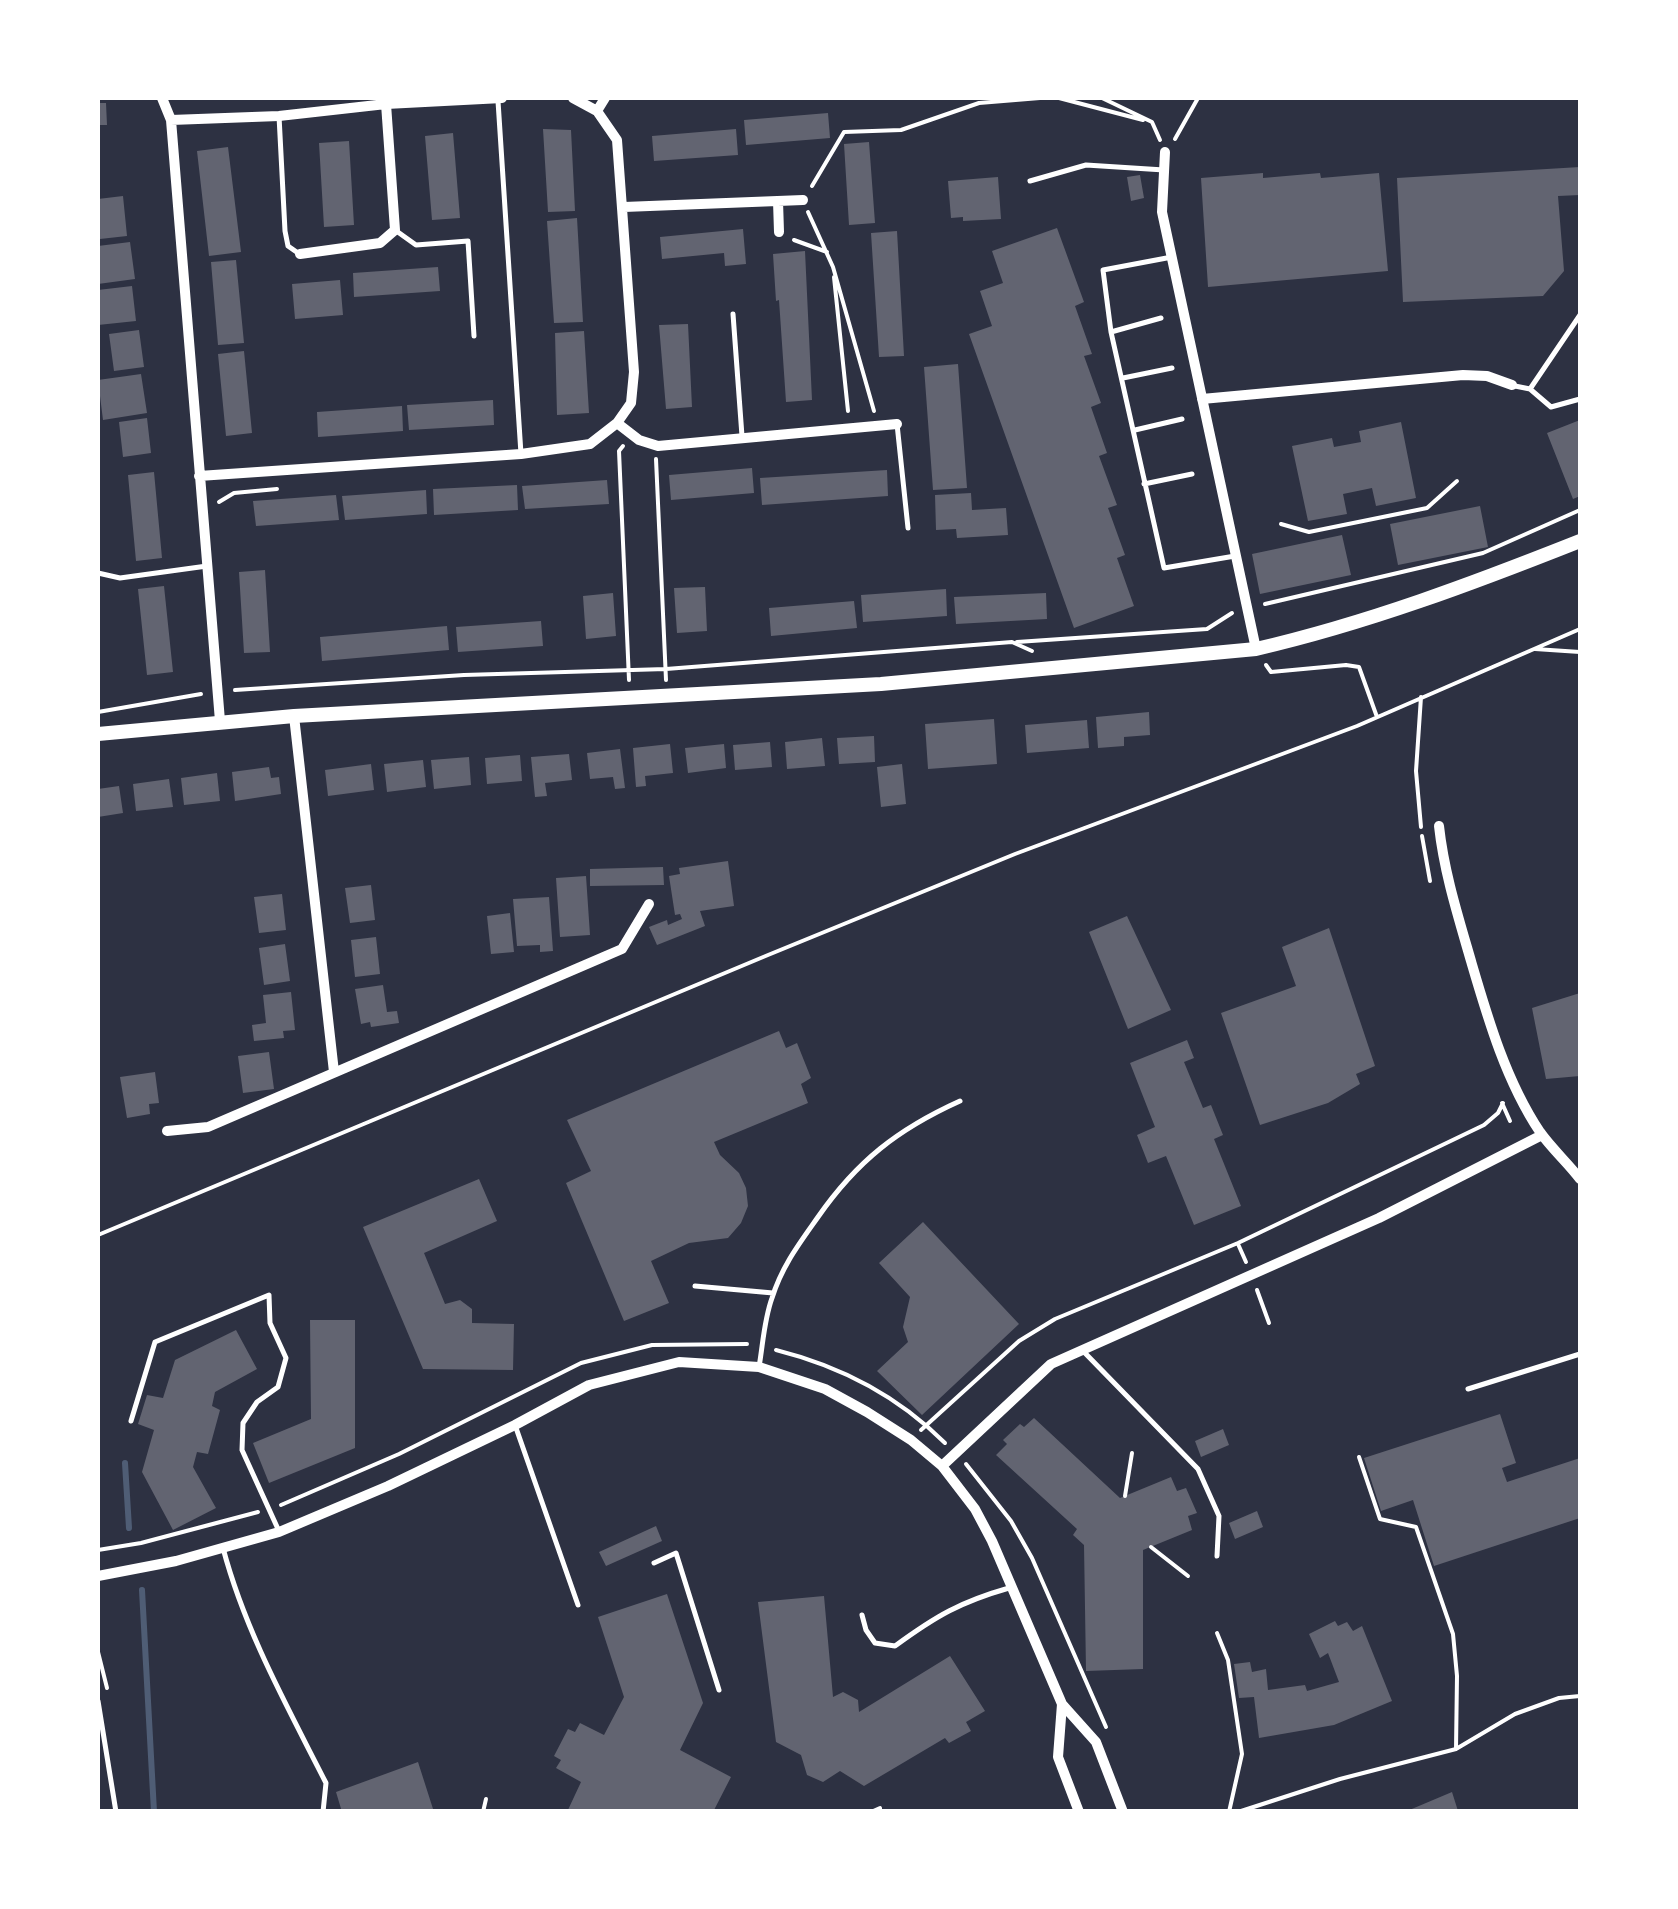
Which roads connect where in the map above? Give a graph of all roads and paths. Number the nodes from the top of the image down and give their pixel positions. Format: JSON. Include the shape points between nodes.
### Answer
{"nodes":[{"id":1,"x":162,"y":98,"type":"edge"},
{"id":2,"x":500,"y":98,"type":"edge"},
{"id":3,"x":574,"y":98,"type":"edge"},
{"id":4,"x":604,"y":98,"type":"edge"},
{"id":5,"x":1040,"y":98,"type":"edge"},
{"id":6,"x":1058,"y":98,"type":"edge"},
{"id":7,"x":1102,"y":98,"type":"edge"},
{"id":8,"x":1198,"y":98,"type":"edge"},
{"id":9,"x":386,"y":104,"type":"junction"},
{"id":10,"x":597,"y":111,"type":"junction"},
{"id":11,"x":280,"y":116,"type":"junction"},
{"id":12,"x":171,"y":120,"type":"junction"},
{"id":13,"x":1152,"y":122,"type":"junction"},
{"id":14,"x":1165,"y":152,"type":"junction"},
{"id":15,"x":1164,"y":170,"type":"junction"},
{"id":16,"x":1030,"y":181,"type":"dead end"},
{"id":17,"x":803,"y":200,"type":"junction"},
{"id":18,"x":778,"y":201,"type":"junction"},
{"id":19,"x":624,"y":207,"type":"junction"},
{"id":20,"x":396,"y":230,"type":"junction"},
{"id":21,"x":779,"y":232,"type":"dead end"},
{"id":22,"x":790,"y":240,"type":"dead end"},
{"id":23,"x":827,"y":252,"type":"junction"},
{"id":24,"x":300,"y":254,"type":"joint"},
{"id":25,"x":1172,"y":257,"type":"junction"},
{"id":26,"x":834,"y":267,"type":"junction"},
{"id":27,"x":733,"y":314,"type":"dead end"},
{"id":28,"x":1580,"y":315,"type":"edge"},
{"id":29,"x":1161,"y":318,"type":"dead end"},
{"id":30,"x":1111,"y":332,"type":"junction"},
{"id":31,"x":474,"y":336,"type":"dead end"},
{"id":32,"x":1172,"y":368,"type":"dead end"},
{"id":33,"x":1123,"y":378,"type":"junction"},
{"id":34,"x":1512,"y":385,"type":"joint"},
{"id":35,"x":1530,"y":389,"type":"junction"},
{"id":36,"x":1202,"y":399,"type":"junction"},
{"id":37,"x":1580,"y":399,"type":"edge"},
{"id":38,"x":845,"y":418,"type":"dead end"},
{"id":39,"x":1182,"y":419,"type":"dead end"},
{"id":40,"x":617,"y":423,"type":"junction"},
{"id":41,"x":898,"y":424,"type":"joint"},
{"id":42,"x":877,"y":426,"type":"junction"},
{"id":43,"x":1135,"y":430,"type":"junction"},
{"id":44,"x":742,"y":438,"type":"junction"},
{"id":45,"x":612,"y":445,"type":"dead end"},
{"id":46,"x":521,"y":454,"type":"junction"},
{"id":47,"x":656,"y":457,"type":"dead end"},
{"id":48,"x":1192,"y":474,"type":"dead end"},
{"id":49,"x":199,"y":476,"type":"junction"},
{"id":50,"x":1456,"y":481,"type":"dead end"},
{"id":51,"x":1144,"y":484,"type":"junction"},
{"id":52,"x":291,"y":488,"type":"dead end"},
{"id":53,"x":218,"y":503,"type":"dead end"},
{"id":54,"x":1580,"y":510,"type":"edge"},
{"id":55,"x":1281,"y":524,"type":"dead end"},
{"id":56,"x":908,"y":528,"type":"dead end"},
{"id":57,"x":1580,"y":542,"type":"edge"},
{"id":58,"x":1235,"y":556,"type":"junction"},
{"id":59,"x":207,"y":566,"type":"junction"},
{"id":60,"x":98,"y":573,"type":"edge"},
{"id":61,"x":1245,"y":609,"type":"junction"},
{"id":62,"x":1580,"y":629,"type":"edge"},
{"id":63,"x":1012,"y":642,"type":"junction"},
{"id":64,"x":1534,"y":649,"type":"junction"},
{"id":65,"x":1256,"y":650,"type":"junction"},
{"id":66,"x":1580,"y":652,"type":"edge"},
{"id":67,"x":1068,"y":668,"type":"junction"},
{"id":68,"x":666,"y":669,"type":"junction"},
{"id":69,"x":628,"y":670,"type":"junction"},
{"id":70,"x":218,"y":692,"type":"junction"},
{"id":71,"x":1421,"y":697,"type":"junction"},
{"id":72,"x":98,"y":712,"type":"edge"},
{"id":73,"x":294,"y":716,"type":"junction"},
{"id":74,"x":1377,"y":717,"type":"junction"},
{"id":75,"x":220,"y":722,"type":"junction"},
{"id":76,"x":98,"y":734,"type":"edge"},
{"id":77,"x":1439,"y":826,"type":"dead end"},
{"id":78,"x":1424,"y":857,"type":"dead end"},
{"id":79,"x":649,"y":904,"type":"dead end"},
{"id":80,"x":334,"y":1072,"type":"junction"},
{"id":81,"x":960,"y":1101,"type":"dead end"},
{"id":82,"x":1502,"y":1104,"type":"dead end"},
{"id":83,"x":1510,"y":1122,"type":"dead end"},
{"id":84,"x":1484,"y":1125,"type":"dead end"},
{"id":85,"x":168,"y":1131,"type":"dead end"},
{"id":86,"x":1542,"y":1134,"type":"junction"},
{"id":87,"x":1580,"y":1179,"type":"edge"},
{"id":88,"x":98,"y":1235,"type":"edge"},
{"id":89,"x":695,"y":1286,"type":"dead end"},
{"id":90,"x":774,"y":1293,"type":"junction"},
{"id":91,"x":1082,"y":1350,"type":"junction"},
{"id":92,"x":1580,"y":1354,"type":"edge"},
{"id":93,"x":760,"y":1367,"type":"junction"},
{"id":94,"x":1468,"y":1390,"type":"dead end"},
{"id":95,"x":131,"y":1421,"type":"dead end"},
{"id":96,"x":515,"y":1426,"type":"junction"},
{"id":97,"x":955,"y":1453,"type":"junction"},
{"id":98,"x":1132,"y":1453,"type":"dead end"},
{"id":99,"x":1359,"y":1457,"type":"dead end"},
{"id":100,"x":942,"y":1466,"type":"junction"},
{"id":101,"x":1125,"y":1496,"type":"dead end"},
{"id":102,"x":280,"y":1532,"type":"junction"},
{"id":103,"x":1151,"y":1546,"type":"dead end"},
{"id":104,"x":223,"y":1548,"type":"junction"},
{"id":105,"x":1217,"y":1556,"type":"dead end"},
{"id":106,"x":654,"y":1562,"type":"dead end"},
{"id":107,"x":98,"y":1576,"type":"edge"},
{"id":108,"x":1188,"y":1576,"type":"dead end"},
{"id":109,"x":1012,"y":1587,"type":"junction"},
{"id":110,"x":578,"y":1604,"type":"dead end"},
{"id":111,"x":862,"y":1615,"type":"dead end"},
{"id":112,"x":1217,"y":1633,"type":"dead end"},
{"id":113,"x":719,"y":1690,"type":"dead end"},
{"id":114,"x":1580,"y":1696,"type":"edge"},
{"id":115,"x":98,"y":1700,"type":"edge"},
{"id":116,"x":1062,"y":1704,"type":"junction"},
{"id":117,"x":1110,"y":1735,"type":"dead end"},
{"id":118,"x":1456,"y":1748,"type":"junction"},
{"id":119,"x":486,"y":1800,"type":"dead end"},
{"id":120,"x":116,"y":1812,"type":"edge"},
{"id":121,"x":323,"y":1812,"type":"edge"},
{"id":122,"x":483,"y":1812,"type":"edge"},
{"id":123,"x":871,"y":1812,"type":"edge"},
{"id":124,"x":880,"y":1812,"type":"edge"},
{"id":125,"x":1078,"y":1812,"type":"edge"},
{"id":126,"x":1123,"y":1812,"type":"edge"},
{"id":127,"x":1229,"y":1812,"type":"edge"},
{"id":128,"x":1238,"y":1812,"type":"edge"}],
"edges":[{"from":1,"to":12,"type":"street"},
{"from":2,"to":9,"type":"street"},
{"from":2,"to":46,"type":"lane"},
{"from":3,"to":10,"type":"street"},
{"from":4,"to":10,"type":"street"},
{"from":5,"to":17,"type":"path","via":[[979,103],[900,130],[844,132]]},
{"from":6,"to":13,"type":"path"},
{"from":7,"to":13,"type":"path"},
{"from":8,"to":14,"type":"path"},
{"from":9,"to":11,"type":"street"},
{"from":9,"to":20,"type":"street"},
{"from":10,"to":19,"type":"street","via":[[617,140]]},
{"from":11,"to":12,"type":"street"},
{"from":11,"to":24,"type":"lane","via":[[285,230],[288,246]]},
{"from":12,"to":49,"type":"street"},
{"from":13,"to":14,"type":"path"},
{"from":14,"to":15,"type":"street"},
{"from":15,"to":16,"type":"lane","via":[[1086,165]]},
{"from":15,"to":25,"type":"street","via":[[1162,212]]},
{"from":17,"to":18,"type":"street"},
{"from":17,"to":23,"type":"path"},
{"from":18,"to":19,"type":"street"},
{"from":18,"to":21,"type":"street"},
{"from":19,"to":40,"type":"street","via":[[634,372],[631,404]]},
{"from":20,"to":24,"type":"street","via":[[380,243]]},
{"from":20,"to":31,"type":"lane","via":[[416,245],[468,241]]},
{"from":22,"to":23,"type":"path"},
{"from":23,"to":26,"type":"path"},
{"from":25,"to":30,"type":"lane","via":[[1103,270]]},
{"from":25,"to":36,"type":"street"},
{"from":26,"to":38,"type":"path"},
{"from":26,"to":42,"type":"path"},
{"from":27,"to":44,"type":"lane"},
{"from":28,"to":35,"type":"lane"},
{"from":29,"to":30,"type":"lane"},
{"from":30,"to":33,"type":"lane"},
{"from":32,"to":33,"type":"lane"},
{"from":33,"to":43,"type":"lane"},
{"from":34,"to":35,"type":"lane"},
{"from":34,"to":36,"type":"street","via":[[1463,375]]},
{"from":35,"to":37,"type":"lane","via":[[1552,407]]},
{"from":36,"to":58,"type":"street"},
{"from":39,"to":43,"type":"lane"},
{"from":40,"to":44,"type":"street","via":[[658,446]]},
{"from":40,"to":46,"type":"street","via":[[590,444]]},
{"from":41,"to":42,"type":"street"},
{"from":41,"to":56,"type":"lane"},
{"from":42,"to":44,"type":"street"},
{"from":43,"to":51,"type":"lane"},
{"from":45,"to":69,"type":"path","via":[[619,451]]},
{"from":46,"to":49,"type":"street"},
{"from":47,"to":68,"type":"path"},
{"from":48,"to":51,"type":"lane"},
{"from":49,"to":59,"type":"street"},
{"from":50,"to":55,"type":"path","via":[[1427,508],[1309,532]]},
{"from":51,"to":58,"type":"lane","via":[[1164,568]]},
{"from":52,"to":53,"type":"path","via":[[234,493]]},
{"from":54,"to":61,"type":"path","via":[[1483,552]]},
{"from":57,"to":65,"type":"street","via":[[1408,606]]},
{"from":58,"to":61,"type":"street"},
{"from":59,"to":60,"type":"lane","via":[[120,578]]},
{"from":59,"to":70,"type":"street"},
{"from":61,"to":63,"type":"path","via":[[1207,630]]},
{"from":61,"to":65,"type":"street"},
{"from":62,"to":64,"type":"path"},
{"from":63,"to":67,"type":"path"},
{"from":63,"to":68,"type":"path"},
{"from":64,"to":66,"type":"path"},
{"from":64,"to":71,"type":"path"},
{"from":65,"to":67,"type":"street"},
{"from":65,"to":74,"type":"path","via":[[1271,672],[1359,667]]},
{"from":67,"to":73,"type":"street"},
{"from":68,"to":69,"type":"path"},
{"from":69,"to":70,"type":"path"},
{"from":70,"to":72,"type":"path"},
{"from":70,"to":75,"type":"street"},
{"from":71,"to":74,"type":"path"},
{"from":71,"to":78,"type":"path","via":[[1416,770]]},
{"from":73,"to":75,"type":"street"},
{"from":73,"to":80,"type":"street"},
{"from":74,"to":88,"type":"path","via":[[998,861]]},
{"from":75,"to":76,"type":"street"},
{"from":77,"to":86,"type":"street","via":[[1486,1010],[1518,1094]]},
{"from":79,"to":80,"type":"street","via":[[622,950]]},
{"from":80,"to":85,"type":"street","via":[[208,1127]]},
{"from":81,"to":90,"type":"lane","via":[[885,1144],[842,1183],[785,1263]]},
{"from":82,"to":83,"type":"path"},
{"from":84,"to":97,"type":"path","via":[[1238,1243],[1054,1318],[927,1425]]},
{"from":86,"to":87,"type":"street"},
{"from":86,"to":91,"type":"street","via":[[1379,1218]]},
{"from":89,"to":90,"type":"lane"},
{"from":90,"to":93,"type":"lane"},
{"from":91,"to":97,"type":"street","via":[[1051,1364]]},
{"from":91,"to":105,"type":"lane","via":[[1198,1469],[1218,1516]]},
{"from":92,"to":94,"type":"lane"},
{"from":93,"to":96,"type":"street","via":[[679,1362],[589,1384]]},
{"from":93,"to":100,"type":"street","via":[[825,1389]]},
{"from":95,"to":102,"type":"lane","via":[[156,1342],[269,1295],[270,1322],[286,1358],[278,1387],[243,1423],[242,1450]]},
{"from":96,"to":102,"type":"street"},
{"from":96,"to":110,"type":"lane"},
{"from":97,"to":100,"type":"street"},
{"from":97,"to":117,"type":"path","via":[[991,1492],[1032,1558]]},
{"from":98,"to":101,"type":"path"},
{"from":99,"to":118,"type":"path","via":[[1380,1519],[1416,1528],[1453,1634]]},
{"from":100,"to":109,"type":"street","via":[[974,1509]]},
{"from":102,"to":104,"type":"street"},
{"from":103,"to":108,"type":"path"},
{"from":104,"to":107,"type":"street"},
{"from":104,"to":121,"type":"lane","via":[[248,1625],[326,1782]]},
{"from":106,"to":113,"type":"lane","via":[[676,1554]]},
{"from":109,"to":111,"type":"lane","via":[[942,1612],[895,1646],[875,1644]]},
{"from":109,"to":116,"type":"street"},
{"from":112,"to":127,"type":"path","via":[[1228,1660],[1242,1754]]},
{"from":114,"to":118,"type":"path","via":[[1515,1714]]},
{"from":115,"to":120,"type":"lane"},
{"from":116,"to":125,"type":"street","via":[[1058,1757]]},
{"from":116,"to":126,"type":"street","via":[[1096,1742]]},
{"from":118,"to":128,"type":"path"},
{"from":119,"to":122,"type":"path"},
{"from":123,"to":124,"type":"path"}]}
